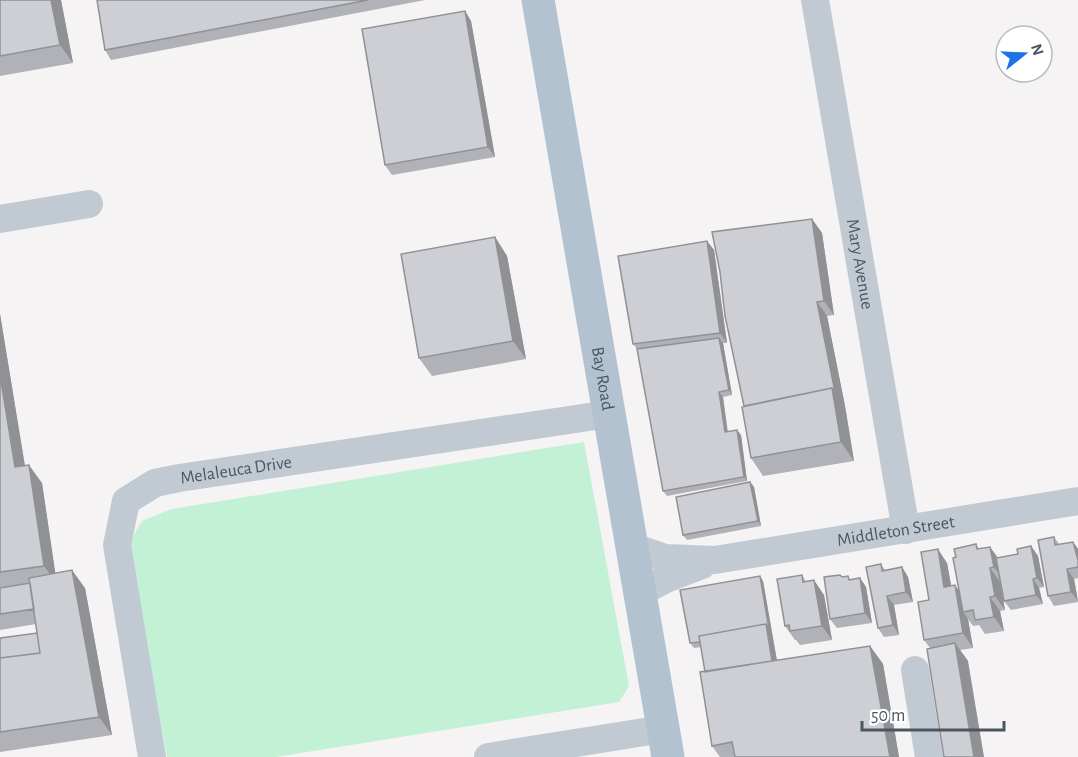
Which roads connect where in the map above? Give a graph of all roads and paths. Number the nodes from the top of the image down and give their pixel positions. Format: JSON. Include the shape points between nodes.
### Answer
{"nodes":[{"id":1,"x":538,"y":0,"type":"edge"},
{"id":2,"x":815,"y":0,"type":"edge"},
{"id":3,"x":89,"y":204,"type":"dead end"},
{"id":4,"x":0,"y":219,"type":"edge"},
{"id":5,"x":609,"y":414,"type":"junction"},
{"id":6,"x":1078,"y":501,"type":"edge"},
{"id":7,"x":906,"y":530,"type":"junction"},
{"id":8,"x":633,"y":547,"type":"junction"},
{"id":9,"x":715,"y":560,"type":"junction"},
{"id":10,"x":641,"y":592,"type":"junction"},
{"id":11,"x":915,"y":670,"type":"dead end"},
{"id":12,"x":666,"y":743,"type":"edge"},
{"id":13,"x":152,"y":757,"type":"edge"},
{"id":14,"x":488,"y":757,"type":"edge"},
{"id":15,"x":930,"y":757,"type":"edge"}],
"edges":[{"from":1,"to":5,"type":"main road","name":"Bay Road"},
{"from":2,"to":7,"type":"street","name":"Mary Avenue"},
{"from":3,"to":4,"type":"street"},
{"from":5,"to":8,"type":"main road","name":"Bay Road"},
{"from":5,"to":13,"type":"street","name":"Melaleuca Drive","via":[[179,478],[155,483],[126,501],[117,545]]},
{"from":6,"to":7,"type":"street","name":"Middleton Street"},
{"from":7,"to":9,"type":"street","name":"Middleton Street"},
{"from":8,"to":9,"type":"street","name":"Middleton Street","via":[[676,560]]},
{"from":8,"to":10,"type":"main road","name":"Bay Road"},
{"from":9,"to":10,"type":"street","name":"Middleton Street"},
{"from":10,"to":12,"type":"main road","name":"Bay Road"},
{"from":11,"to":15,"type":"street"},
{"from":12,"to":14,"type":"street"}]}
